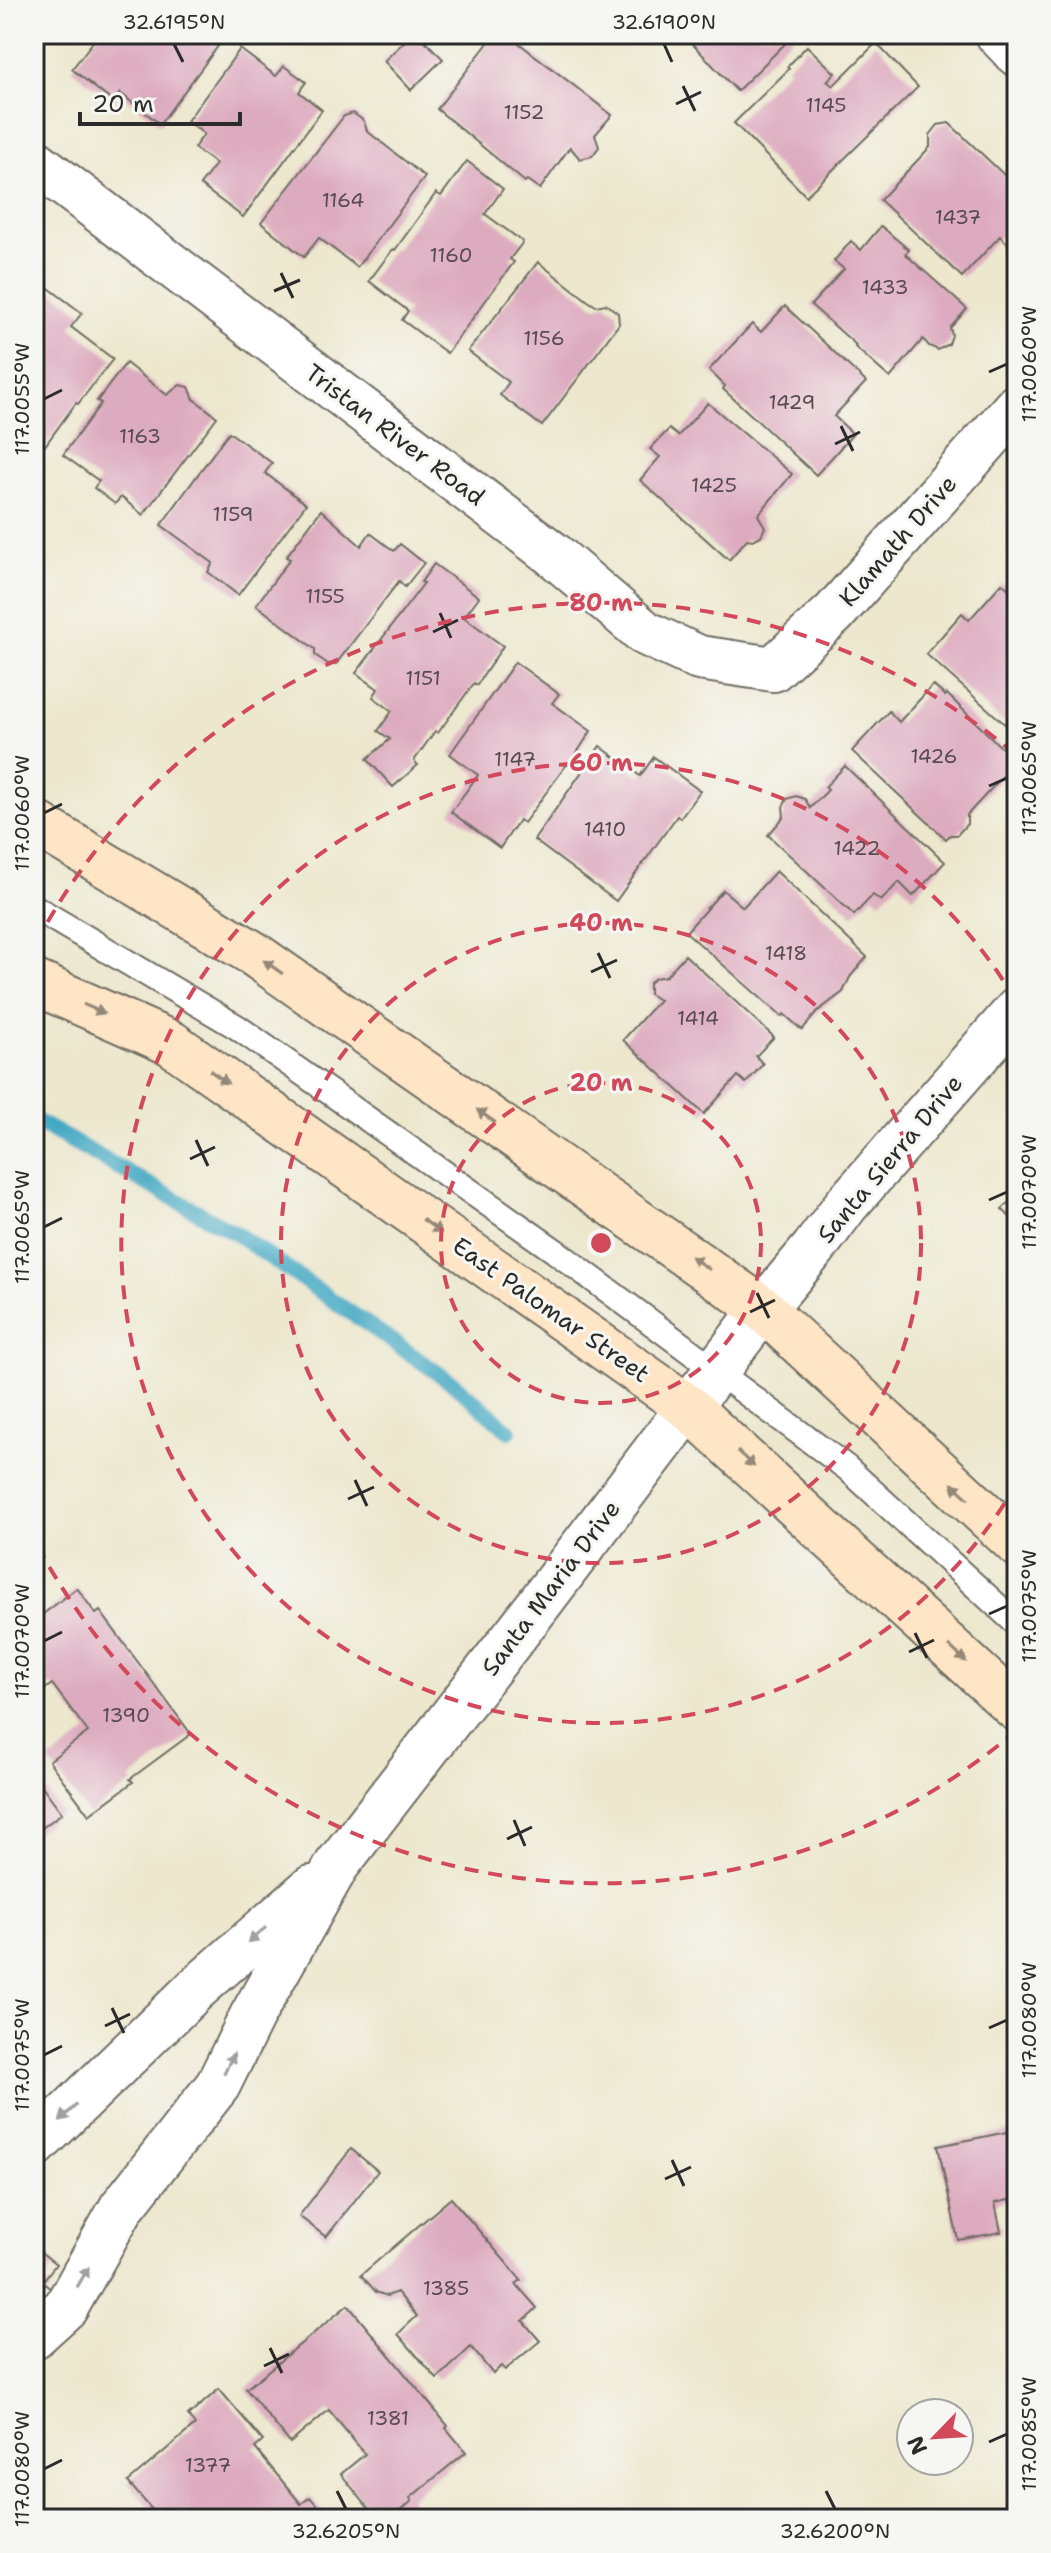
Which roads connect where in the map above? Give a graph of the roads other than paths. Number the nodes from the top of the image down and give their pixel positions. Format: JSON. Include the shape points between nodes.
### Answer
{"nodes":[{"id":1,"x":998,"y":34,"type":"edge"},
{"id":2,"x":1017,"y":54,"type":"edge"},
{"id":3,"x":34,"y":161,"type":"edge"},
{"id":4,"x":1017,"y":406,"type":"edge"},
{"id":5,"x":773,"y":669,"type":"joint"},
{"id":6,"x":34,"y":822,"type":"edge"},
{"id":7,"x":34,"y":907,"type":"edge"},
{"id":8,"x":34,"y":982,"type":"edge"},
{"id":9,"x":1017,"y":1010,"type":"edge"},
{"id":10,"x":763,"y":1309,"type":"junction"},
{"id":11,"x":716,"y":1371,"type":"junction"},
{"id":12,"x":688,"y":1407,"type":"junction"},
{"id":13,"x":1017,"y":1544,"type":"edge"},
{"id":14,"x":1017,"y":1624,"type":"edge"},
{"id":15,"x":1017,"y":1709,"type":"edge"},
{"id":16,"x":337,"y":1865,"type":"junction"},
{"id":17,"x":34,"y":2146,"type":"edge"},
{"id":18,"x":34,"y":2336,"type":"edge"}],
"edges":[{"from":1,"to":2,"type":"street"},
{"from":3,"to":5,"type":"street","name":"Tristan River Road","via":[[541,546],[645,633],[699,658]]},
{"from":4,"to":5,"type":"street","name":"Klamath Drive","via":[[834,613]]},
{"from":10,"to":6,"type":"main road","one_way":true,"via":[[251,952]]},
{"from":7,"to":11,"type":"lane","via":[[237,1027]]},
{"from":8,"to":12,"type":"main road","name":"East Palomar Street","one_way":true,"via":[[171,1043]]},
{"from":9,"to":10,"type":"street","name":"Santa Sierra Drive","via":[[846,1205]]},
{"from":10,"to":11,"type":"street","name":"Santa Maria Drive"},
{"from":13,"to":10,"type":"main road","one_way":true},
{"from":11,"to":12,"type":"street","name":"Santa Maria Drive"},
{"from":11,"to":14,"type":"lane","via":[[847,1468]]},
{"from":12,"to":15,"type":"main road","name":"East Palomar Street","one_way":true},
{"from":12,"to":16,"type":"street","name":"Santa Maria Drive"},
{"from":16,"to":17,"type":"street","name":"Santa Maria Drive","one_way":true,"via":[[196,1989]]},
{"from":18,"to":16,"type":"street","name":"Santa Maria Drive","one_way":true,"via":[[66,2307],[122,2207],[218,2085]]}]}
